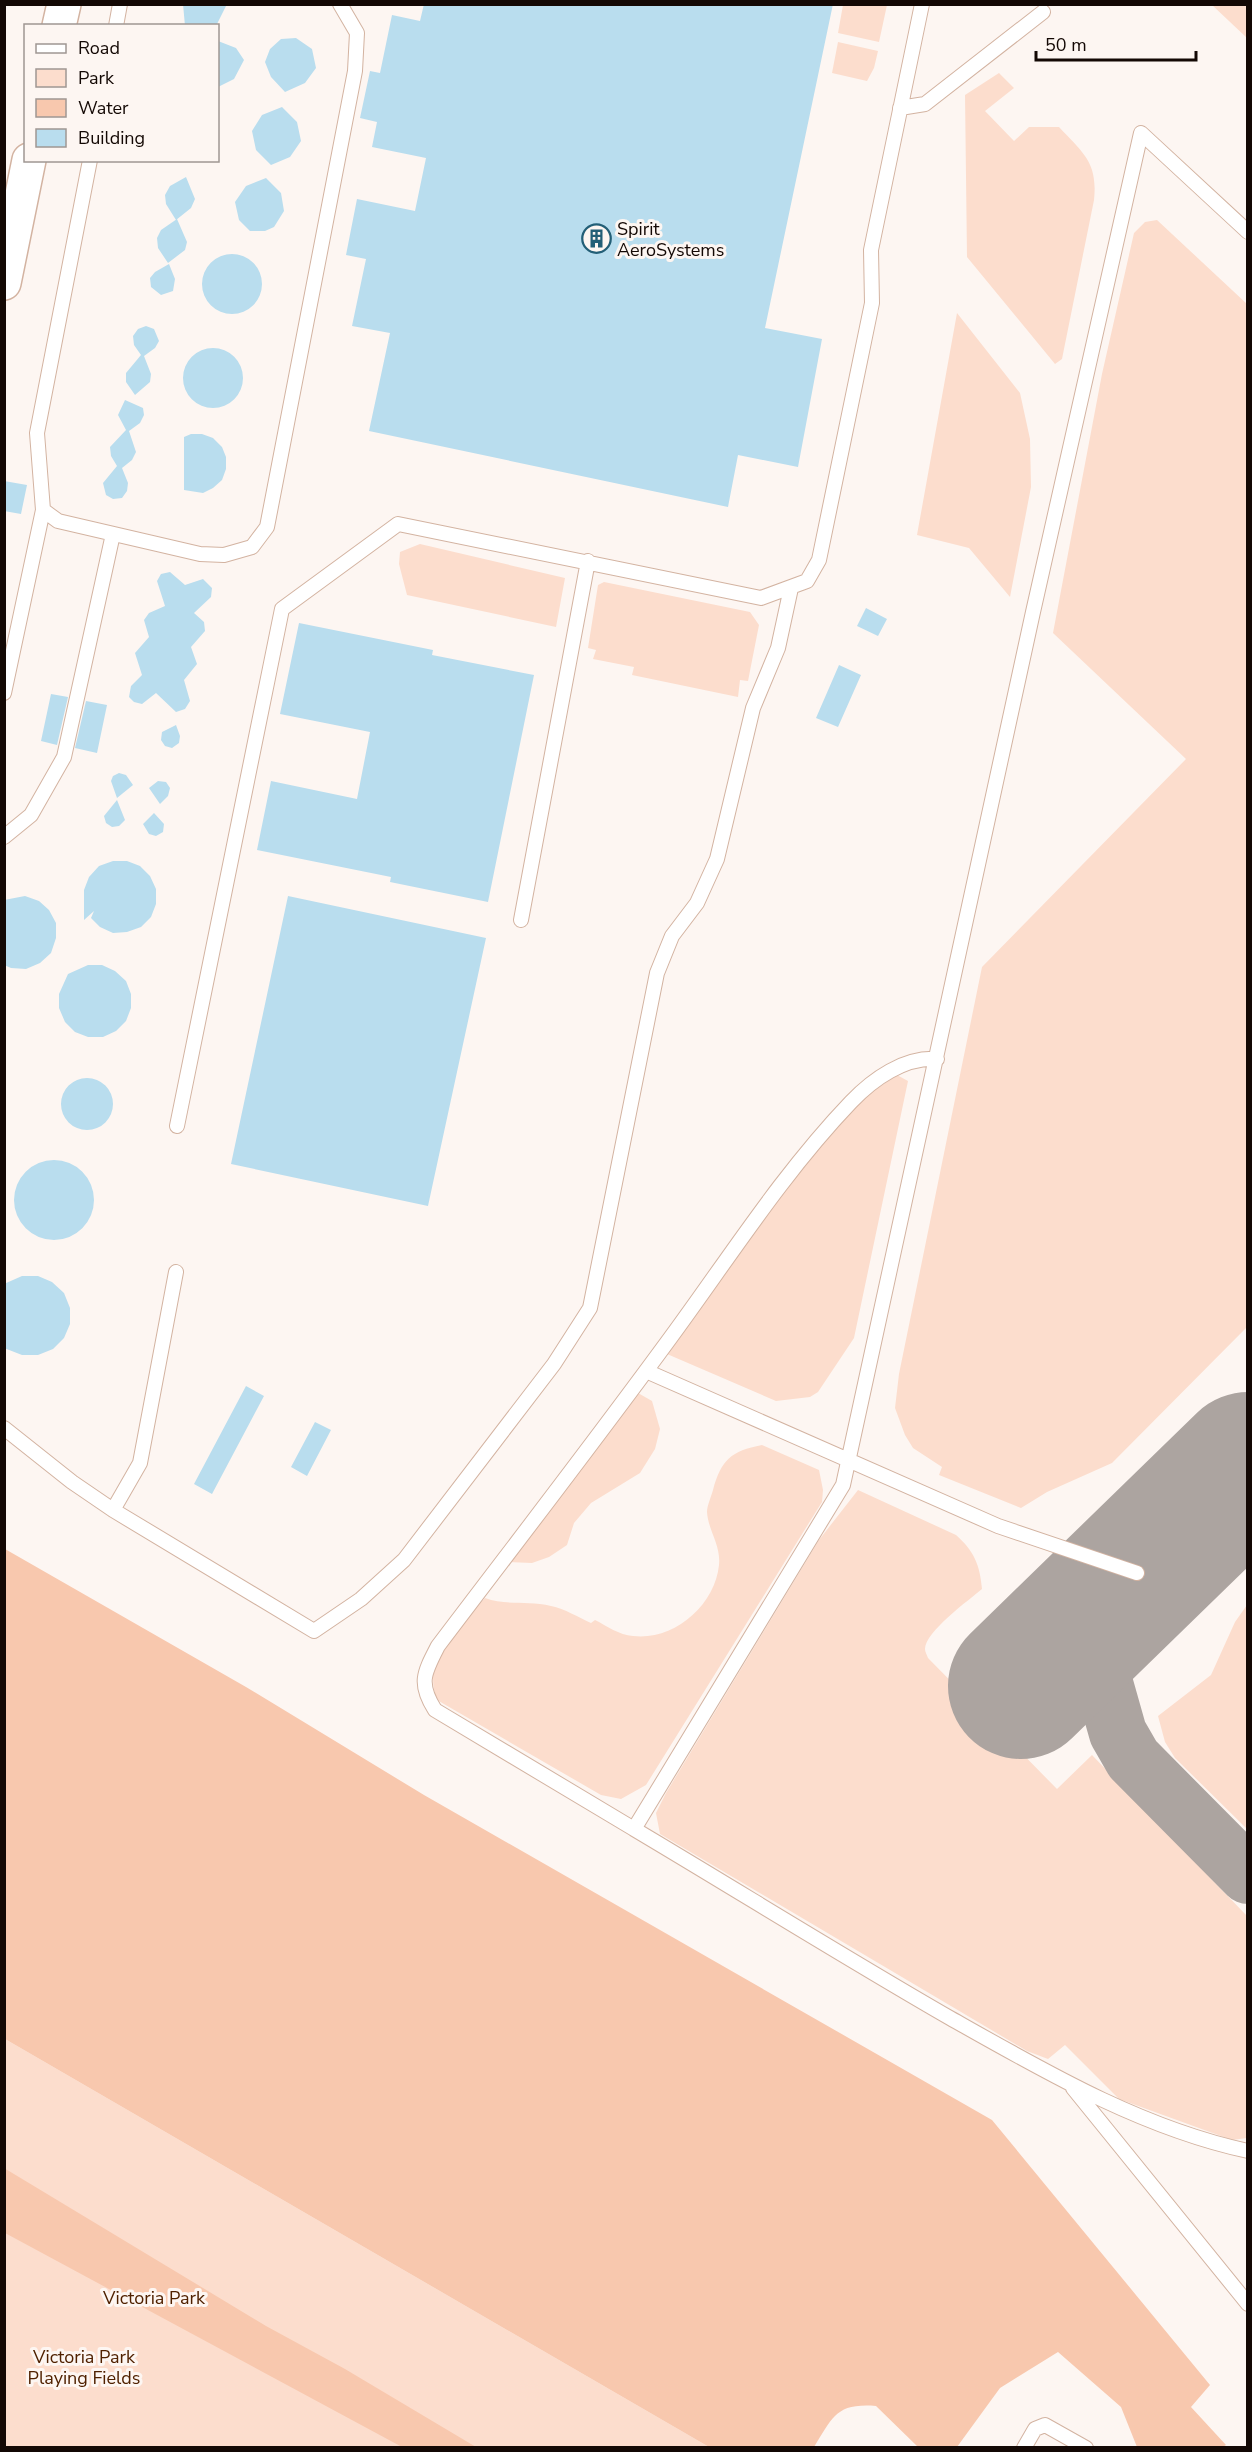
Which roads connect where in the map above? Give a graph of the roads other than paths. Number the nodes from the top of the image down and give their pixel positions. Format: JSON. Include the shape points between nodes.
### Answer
{"nodes":[{"id":1,"x":64,"y":4,"type":"edge"},
{"id":2,"x":120,"y":4,"type":"edge"},
{"id":3,"x":340,"y":4,"type":"edge"},
{"id":4,"x":922,"y":4,"type":"edge"},
{"id":5,"x":1043,"y":12,"type":"dead end"},
{"id":6,"x":59,"y":24,"type":"edge"},
{"id":7,"x":116,"y":24,"type":"edge"},
{"id":8,"x":900,"y":108,"type":"junction"},
{"id":9,"x":29,"y":162,"type":"edge"},
{"id":10,"x":90,"y":162,"type":"edge"},
{"id":11,"x":1248,"y":232,"type":"edge"},
{"id":12,"x":4,"y":283,"type":"edge"},
{"id":13,"x":43,"y":510,"type":"junction"},
{"id":14,"x":113,"y":534,"type":"junction"},
{"id":15,"x":588,"y":561,"type":"junction"},
{"id":16,"x":791,"y":588,"type":"junction"},
{"id":17,"x":4,"y":693,"type":"edge"},
{"id":18,"x":4,"y":837,"type":"edge"},
{"id":19,"x":521,"y":920,"type":"dead end"},
{"id":20,"x":937,"y":1059,"type":"junction"},
{"id":21,"x":177,"y":1126,"type":"dead end"},
{"id":22,"x":176,"y":1272,"type":"dead end"},
{"id":23,"x":646,"y":1371,"type":"junction"},
{"id":24,"x":4,"y":1428,"type":"edge"},
{"id":25,"x":849,"y":1459,"type":"junction"},
{"id":26,"x":113,"y":1510,"type":"junction"},
{"id":27,"x":1137,"y":1573,"type":"dead end"},
{"id":28,"x":634,"y":1829,"type":"junction"},
{"id":29,"x":1071,"y":2085,"type":"junction"},
{"id":30,"x":1248,"y":2151,"type":"edge"},
{"id":31,"x":1248,"y":2304,"type":"edge"},
{"id":32,"x":1024,"y":2448,"type":"edge"},
{"id":33,"x":1086,"y":2448,"type":"edge"}],
"edges":[{"from":1,"to":6,"type":"street"},
{"from":2,"to":7,"type":"lane"},
{"from":3,"to":14,"type":"lane","via":[[357,33],[355,71],[267,527],[252,547],[224,555],[200,554]]},
{"from":4,"to":8,"type":"lane"},
{"from":5,"to":8,"type":"lane","via":[[926,104]]},
{"from":8,"to":16,"type":"lane","via":[[871,250],[872,303],[819,561],[807,581]]},
{"from":9,"to":12,"type":"street"},
{"from":10,"to":13,"type":"lane","via":[[37,433]]},
{"from":11,"to":20,"type":"lane","via":[[1142,133]]},
{"from":13,"to":14,"type":"lane","via":[[58,521]]},
{"from":13,"to":17,"type":"lane"},
{"from":14,"to":18,"type":"lane","via":[[64,757],[31,815]]},
{"from":15,"to":16,"type":"lane","via":[[760,598]]},
{"from":15,"to":19,"type":"lane"},
{"from":15,"to":21,"type":"lane","via":[[398,524],[282,609]]},
{"from":16,"to":26,"type":"lane","via":[[778,648],[753,708],[717,859],[697,903],[672,936],[657,973],[590,1308],[554,1364],[404,1560],[362,1599],[314,1631]]},
{"from":20,"to":23,"type":"lane","via":[[911,1060],[880,1077],[852,1101],[802,1158]]},
{"from":20,"to":25,"type":"lane"},
{"from":22,"to":26,"type":"lane","via":[[140,1462]]},
{"from":23,"to":25,"type":"lane"},
{"from":23,"to":28,"type":"lane","via":[[438,1646],[426,1669],[424,1693],[435,1710]]},
{"from":24,"to":26,"type":"lane"},
{"from":25,"to":27,"type":"lane","via":[[998,1526]]},
{"from":25,"to":28,"type":"lane","via":[[843,1485]]},
{"from":28,"to":29,"type":"lane","via":[[907,1993]]},
{"from":29,"to":30,"type":"lane","via":[[1189,2134]]},
{"from":29,"to":31,"type":"lane"},
{"from":32,"to":33,"type":"lane","via":[[1035,2429],[1045,2425]]}]}
